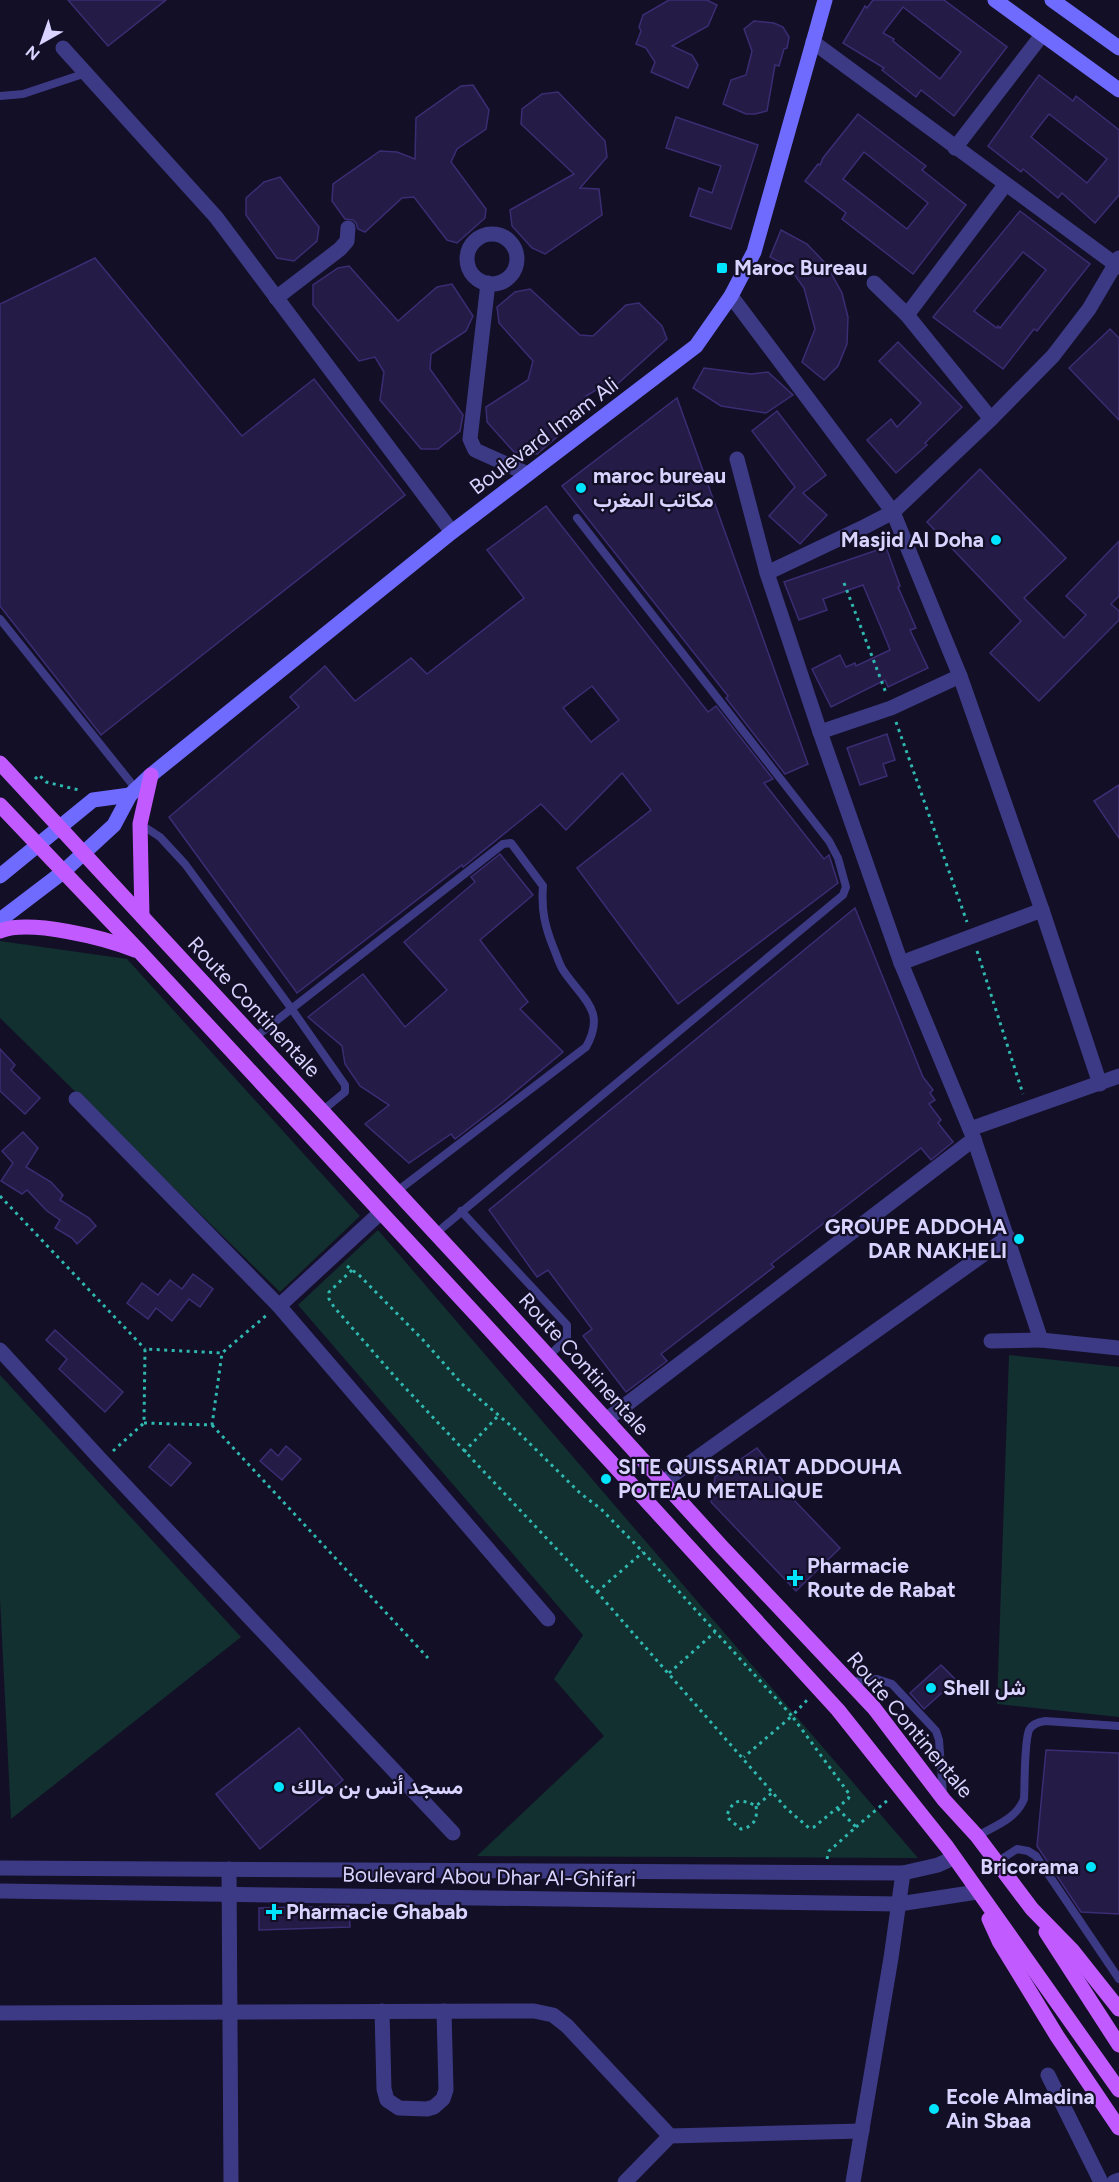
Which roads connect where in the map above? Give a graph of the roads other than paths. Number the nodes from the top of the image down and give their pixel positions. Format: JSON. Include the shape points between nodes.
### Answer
{"nodes":[{"id":1,"x":825,"y":0,"type":"edge"},
{"id":2,"x":995,"y":0,"type":"edge"},
{"id":3,"x":1052,"y":0,"type":"edge"},
{"id":4,"x":1042,"y":35,"type":"junction"},
{"id":5,"x":813,"y":42,"type":"junction"},
{"id":6,"x":63,"y":48,"type":"dead end"},
{"id":7,"x":1119,"y":48,"type":"edge"},
{"id":8,"x":86,"y":73,"type":"junction"},
{"id":9,"x":1119,"y":90,"type":"edge"},
{"id":10,"x":0,"y":96,"type":"edge"},
{"id":11,"x":955,"y":148,"type":"junction"},
{"id":12,"x":1005,"y":185,"type":"junction"},
{"id":13,"x":348,"y":228,"type":"dead end"},
{"id":14,"x":1118,"y":262,"type":"edge"},
{"id":15,"x":488,"y":283,"type":"dead end"},
{"id":16,"x":874,"y":283,"type":"dead end"},
{"id":17,"x":731,"y":297,"type":"junction"},
{"id":18,"x":276,"y":298,"type":"junction"},
{"id":19,"x":907,"y":315,"type":"junction"},
{"id":20,"x":991,"y":419,"type":"junction"},
{"id":21,"x":737,"y":459,"type":"dead end"},
{"id":22,"x":528,"y":474,"type":"junction"},
{"id":23,"x":893,"y":512,"type":"junction"},
{"id":24,"x":577,"y":518,"type":"dead end"},
{"id":25,"x":452,"y":532,"type":"junction"},
{"id":26,"x":768,"y":573,"type":"junction"},
{"id":27,"x":0,"y":619,"type":"edge"},
{"id":28,"x":960,"y":676,"type":"junction"},
{"id":29,"x":820,"y":732,"type":"junction"},
{"id":30,"x":0,"y":763,"type":"edge"},
{"id":31,"x":151,"y":775,"type":"junction"},
{"id":32,"x":133,"y":792,"type":"junction"},
{"id":33,"x":0,"y":805,"type":"edge"},
{"id":34,"x":141,"y":824,"type":"junction"},
{"id":35,"x":60,"y":826,"type":"junction"},
{"id":36,"x":37,"y":844,"type":"junction"},
{"id":37,"x":85,"y":853,"type":"junction"},
{"id":38,"x":63,"y":872,"type":"junction"},
{"id":39,"x":0,"y":876,"type":"edge"},
{"id":40,"x":1042,"y":910,"type":"junction"},
{"id":41,"x":142,"y":916,"type":"junction"},
{"id":42,"x":0,"y":920,"type":"edge"},
{"id":43,"x":0,"y":931,"type":"edge"},
{"id":44,"x":139,"y":951,"type":"junction"},
{"id":45,"x":901,"y":963,"type":"junction"},
{"id":46,"x":291,"y":1008,"type":"junction"},
{"id":47,"x":254,"y":1038,"type":"junction"},
{"id":48,"x":1119,"y":1076,"type":"edge"},
{"id":49,"x":1100,"y":1084,"type":"junction"},
{"id":50,"x":76,"y":1099,"type":"dead end"},
{"id":51,"x":322,"y":1111,"type":"junction"},
{"id":52,"x":972,"y":1134,"type":"junction"},
{"id":53,"x":396,"y":1192,"type":"junction"},
{"id":54,"x":461,"y":1211,"type":"junction"},
{"id":55,"x":380,"y":1213,"type":"junction"},
{"id":56,"x":435,"y":1234,"type":"junction"},
{"id":57,"x":1008,"y":1237,"type":"junction"},
{"id":58,"x":279,"y":1306,"type":"junction"},
{"id":59,"x":1041,"y":1340,"type":"junction"},
{"id":60,"x":992,"y":1341,"type":"dead end"},
{"id":61,"x":1119,"y":1348,"type":"edge"},
{"id":62,"x":0,"y":1350,"type":"edge"},
{"id":63,"x":548,"y":1357,"type":"junction"},
{"id":64,"x":606,"y":1420,"type":"junction"},
{"id":65,"x":663,"y":1482,"type":"junction"},
{"id":66,"x":548,"y":1619,"type":"dead end"},
{"id":67,"x":849,"y":1682,"type":"junction"},
{"id":68,"x":1119,"y":1726,"type":"edge"},
{"id":69,"x":943,"y":1798,"type":"junction"},
{"id":70,"x":453,"y":1833,"type":"dead end"},
{"id":71,"x":977,"y":1836,"type":"junction"},
{"id":72,"x":953,"y":1858,"type":"junction"},
{"id":73,"x":997,"y":1862,"type":"junction"},
{"id":74,"x":0,"y":1868,"type":"edge"},
{"id":75,"x":229,"y":1869,"type":"junction"},
{"id":76,"x":903,"y":1873,"type":"junction"},
{"id":77,"x":0,"y":1891,"type":"edge"},
{"id":78,"x":977,"y":1892,"type":"junction"},
{"id":79,"x":230,"y":1894,"type":"junction"},
{"id":80,"x":899,"y":1904,"type":"junction"},
{"id":81,"x":986,"y":1905,"type":"junction"},
{"id":82,"x":1032,"y":1909,"type":"junction"},
{"id":83,"x":1119,"y":1979,"type":"edge"},
{"id":84,"x":1119,"y":2009,"type":"edge"},
{"id":85,"x":444,"y":2011,"type":"junction"},
{"id":86,"x":231,"y":2012,"type":"junction"},
{"id":87,"x":382,"y":2012,"type":"junction"},
{"id":88,"x":0,"y":2013,"type":"edge"},
{"id":89,"x":1119,"y":2045,"type":"edge"},
{"id":90,"x":1048,"y":2075,"type":"dead end"},
{"id":91,"x":1119,"y":2090,"type":"edge"},
{"id":92,"x":1119,"y":2128,"type":"edge"},
{"id":93,"x":862,"y":2131,"type":"junction"},
{"id":94,"x":670,"y":2136,"type":"junction"},
{"id":95,"x":1119,"y":2180,"type":"edge"},
{"id":96,"x":231,"y":2182,"type":"edge"},
{"id":97,"x":625,"y":2182,"type":"edge"},
{"id":98,"x":853,"y":2182,"type":"edge"},
{"id":99,"x":1101,"y":2182,"type":"edge"},
{"id":100,"x":1114,"y":2182,"type":"edge"}],
"edges":[{"from":1,"to":5,"type":"street","name":"Boulevard Imam Ali"},
{"from":2,"to":4,"type":"street"},
{"from":3,"to":7,"type":"street"},
{"from":4,"to":9,"type":"street"},
{"from":4,"to":11,"type":"street"},
{"from":5,"to":11,"type":"street"},
{"from":5,"to":17,"type":"street","name":"Boulevard Imam Ali","via":[[754,252]]},
{"from":6,"to":8,"type":"street"},
{"from":8,"to":10,"type":"lane","via":[[23,94]]},
{"from":8,"to":18,"type":"street","via":[[216,218]]},
{"from":11,"to":12,"type":"street"},
{"from":12,"to":14,"type":"street"},
{"from":12,"to":19,"type":"street"},
{"from":13,"to":18,"type":"street","via":[[347,241],[340,249]]},
{"from":14,"to":20,"type":"street","via":[[1053,356]]},
{"from":15,"to":22,"type":"street","via":[[470,439],[474,450]]},
{"from":16,"to":19,"type":"street"},
{"from":17,"to":22,"type":"street","name":"Boulevard Imam Ali","via":[[696,346]]},
{"from":17,"to":23,"type":"street"},
{"from":18,"to":25,"type":"street"},
{"from":19,"to":20,"type":"street"},
{"from":20,"to":23,"type":"street"},
{"from":21,"to":26,"type":"street"},
{"from":22,"to":25,"type":"street","name":"Boulevard Imam Ali"},
{"from":23,"to":26,"type":"street"},
{"from":23,"to":28,"type":"street"},
{"from":24,"to":54,"type":"lane","via":[[829,841],[846,887],[843,895]]},
{"from":25,"to":31,"type":"street","name":"Boulevard Imam Ali"},
{"from":26,"to":29,"type":"street"},
{"from":27,"to":32,"type":"lane"},
{"from":28,"to":29,"type":"street","via":[[891,708]]},
{"from":28,"to":40,"type":"street"},
{"from":29,"to":45,"type":"street"},
{"from":30,"to":35,"type":"main road","name":"Route Continentale"},
{"from":31,"to":32,"type":"street","name":"Boulevard Imam Ali"},
{"from":31,"to":34,"type":"main road"},
{"from":32,"to":35,"type":"street","via":[[93,800]]},
{"from":32,"to":37,"type":"street","name":"Boulevard Imam Ali","via":[[114,825]]},
{"from":33,"to":36,"type":"main road"},
{"from":34,"to":41,"type":"main road"},
{"from":34,"to":46,"type":"lane","via":[[160,837],[185,864]]},
{"from":35,"to":36,"type":"street"},
{"from":35,"to":37,"type":"main road","name":"Route Continentale"},
{"from":36,"to":38,"type":"main road"},
{"from":36,"to":39,"type":"street"},
{"from":37,"to":38,"type":"street","name":"Boulevard Imam Ali"},
{"from":37,"to":41,"type":"main road","name":"Route Continentale"},
{"from":38,"to":42,"type":"street","name":"Boulevard Imam Ali"},
{"from":38,"to":44,"type":"main road"},
{"from":40,"to":45,"type":"street"},
{"from":40,"to":49,"type":"street"},
{"from":41,"to":47,"type":"main road","name":"Route Continentale"},
{"from":43,"to":44,"type":"main road","via":[[78,933]]},
{"from":44,"to":55,"type":"main road"},
{"from":45,"to":52,"type":"street"},
{"from":46,"to":47,"type":"lane"},
{"from":46,"to":51,"type":"lane","via":[[345,1085],[345,1092]]},
{"from":46,"to":53,"type":"lane","via":[[503,844],[512,843],[543,886],[544,925],[563,970],[583,994],[595,1019],[594,1032],[586,1047]]},
{"from":47,"to":51,"type":"main road","name":"Route Continentale"},
{"from":48,"to":49,"type":"street"},
{"from":49,"to":52,"type":"street"},
{"from":50,"to":58,"type":"street"},
{"from":51,"to":53,"type":"main road","name":"Route Continentale"},
{"from":52,"to":57,"type":"street"},
{"from":52,"to":64,"type":"street"},
{"from":53,"to":56,"type":"main road","name":"Route Continentale"},
{"from":54,"to":56,"type":"lane"},
{"from":54,"to":63,"type":"lane","via":[[567,1325],[567,1338]]},
{"from":55,"to":58,"type":"street"},
{"from":55,"to":72,"type":"main road","via":[[838,1710]]},
{"from":56,"to":63,"type":"main road","name":"Route Continentale"},
{"from":57,"to":59,"type":"street"},
{"from":57,"to":65,"type":"street"},
{"from":58,"to":66,"type":"street"},
{"from":59,"to":60,"type":"street"},
{"from":59,"to":61,"type":"street"},
{"from":62,"to":70,"type":"street"},
{"from":63,"to":64,"type":"main road","name":"Route Continentale"},
{"from":64,"to":65,"type":"main road","name":"Route Continentale"},
{"from":65,"to":67,"type":"main road","name":"Route Continentale"},
{"from":67,"to":69,"type":"main road","name":"Route Continentale","via":[[874,1708]]},
{"from":67,"to":69,"type":"lane","via":[[884,1680],[892,1684],[932,1725],[939,1740]]},
{"from":68,"to":71,"type":"lane","via":[[1036,1723],[1028,1739],[1021,1808]]},
{"from":69,"to":71,"type":"main road","name":"Route Continentale"},
{"from":71,"to":73,"type":"main road","name":"Route Continentale"},
{"from":72,"to":76,"type":"street","name":"Boulevard Abou Dhar Al-Ghifari"},
{"from":72,"to":78,"type":"main road"},
{"from":73,"to":82,"type":"main road","name":"Route Continentale"},
{"from":73,"to":83,"type":"lane","via":[[1017,1849],[1036,1856]]},
{"from":74,"to":75,"type":"street","name":"Boulevard Abou Dhar Al-Ghifari"},
{"from":75,"to":76,"type":"street","name":"Boulevard Abou Dhar Al-Ghifari"},
{"from":75,"to":79,"type":"street"},
{"from":76,"to":80,"type":"street"},
{"from":77,"to":79,"type":"street","name":"Boulevard Abou Dhar Al-Ghifari"},
{"from":78,"to":80,"type":"street","name":"Boulevard Abou Dhar Al-Ghifari"},
{"from":78,"to":81,"type":"main road"},
{"from":79,"to":80,"type":"street","name":"Boulevard Abou Dhar Al-Ghifari"},
{"from":79,"to":86,"type":"street"},
{"from":80,"to":93,"type":"street"},
{"from":81,"to":91,"type":"main road"},
{"from":81,"to":92,"type":"main road","via":[[994,1931],[1015,1968]]},
{"from":82,"to":84,"type":"main road","name":"Route Continentale","via":[[1072,1950]]},
{"from":82,"to":89,"type":"main road"},
{"from":85,"to":87,"type":"street"},
{"from":85,"to":87,"type":"street","via":[[446,2090],[439,2103],[427,2109],[395,2107],[384,2095]]},
{"from":85,"to":94,"type":"street","via":[[553,2015]]},
{"from":86,"to":87,"type":"street"},
{"from":86,"to":88,"type":"street"},
{"from":86,"to":96,"type":"street"},
{"from":90,"to":99,"type":"street"},
{"from":93,"to":94,"type":"street"},
{"from":93,"to":98,"type":"street"},
{"from":94,"to":97,"type":"street"},
{"from":95,"to":100,"type":"street"}]}
